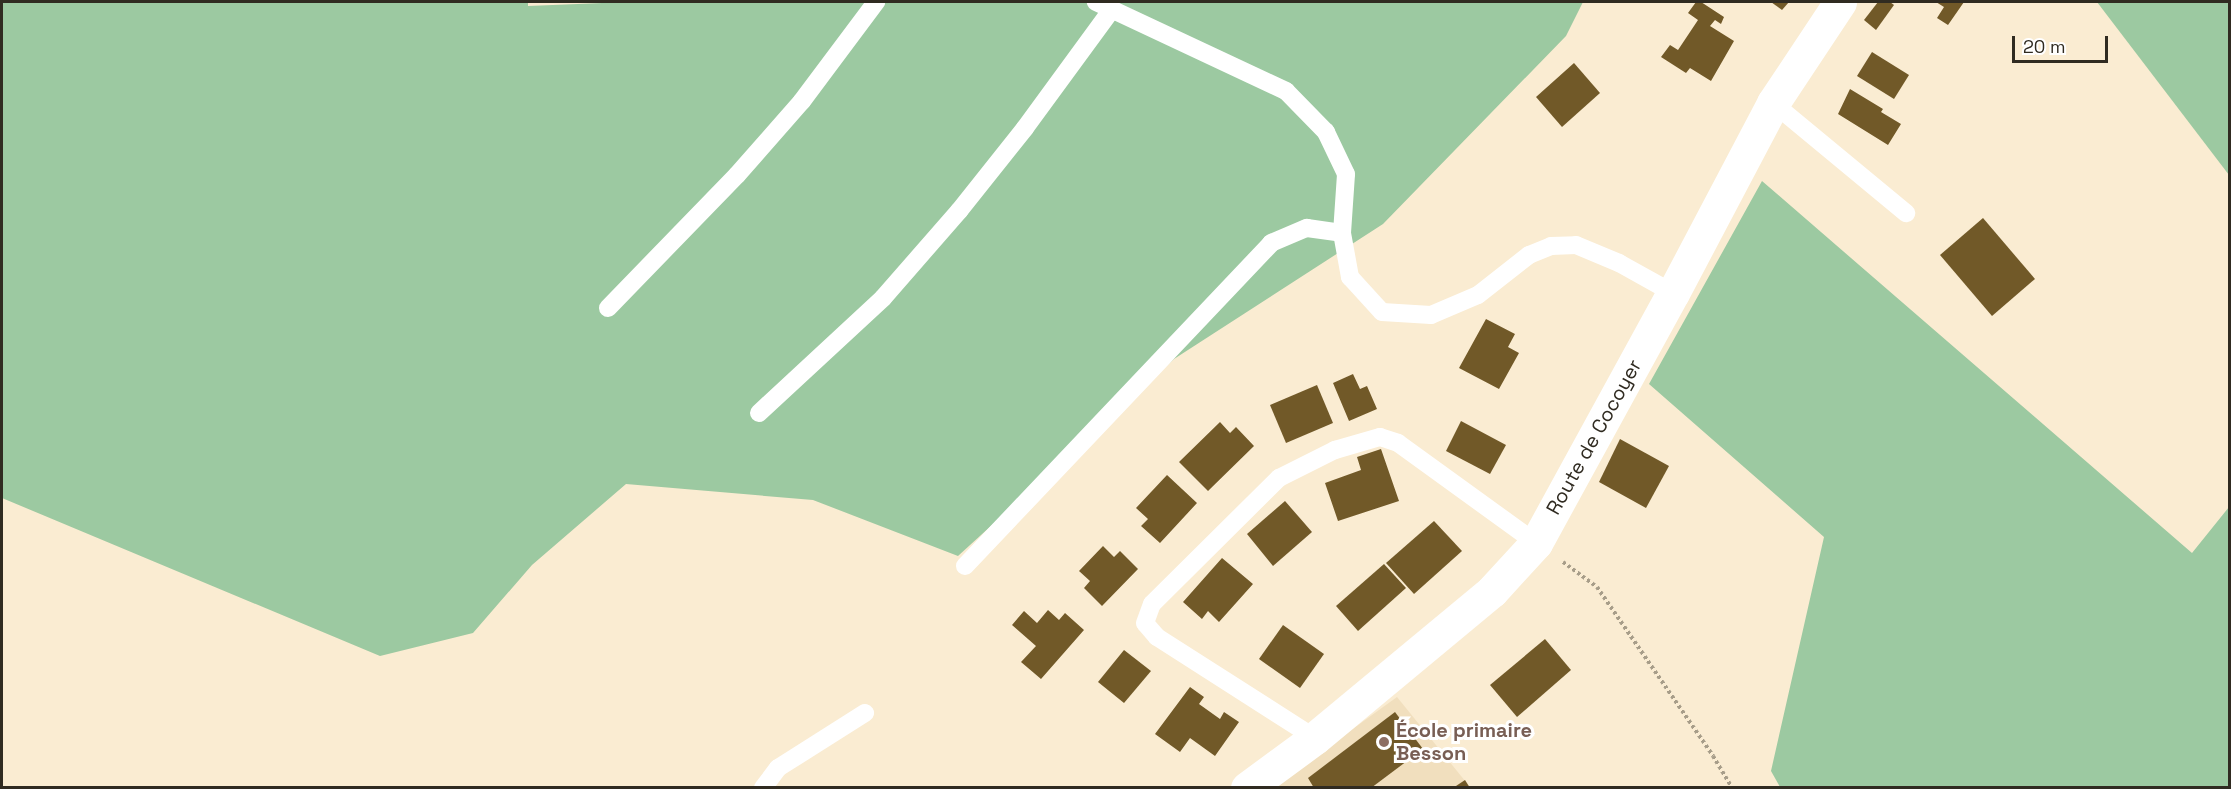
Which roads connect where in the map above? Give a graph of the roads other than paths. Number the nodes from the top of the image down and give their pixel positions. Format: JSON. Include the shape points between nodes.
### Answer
{"nodes":[{"id":1,"x":876,"y":2,"type":"edge"},
{"id":2,"x":1840,"y":2,"type":"edge"},
{"id":3,"x":1104,"y":5,"type":"edge"},
{"id":4,"x":1773,"y":103,"type":"junction"},
{"id":5,"x":1906,"y":213,"type":"dead end"},
{"id":6,"x":1342,"y":233,"type":"junction"},
{"id":7,"x":1673,"y":292,"type":"junction"},
{"id":8,"x":608,"y":308,"type":"dead end"},
{"id":9,"x":759,"y":412,"type":"dead end"},
{"id":10,"x":1536,"y":543,"type":"junction"},
{"id":11,"x":965,"y":566,"type":"dead end"},
{"id":12,"x":865,"y":713,"type":"dead end"},
{"id":13,"x":1315,"y":738,"type":"junction"},
{"id":14,"x":763,"y":788,"type":"edge"},
{"id":15,"x":1247,"y":788,"type":"edge"}],
"edges":[{"from":1,"to":8,"type":"lane","via":[[802,101],[737,175]]},
{"from":2,"to":4,"type":"street","name":"Route de Cocoyer"},
{"from":3,"to":6,"type":"lane","via":[[1286,91],[1326,132],[1346,174]]},
{"from":3,"to":9,"type":"lane","via":[[1025,128],[936,237],[883,298]]},
{"from":4,"to":5,"type":"lane"},
{"from":4,"to":7,"type":"street","name":"Route de Cocoyer"},
{"from":6,"to":7,"type":"lane","via":[[1350,277],[1382,312],[1431,315],[1478,295],[1529,255],[1551,246],[1575,245]]},
{"from":6,"to":11,"type":"lane","via":[[1307,228],[1271,243]]},
{"from":7,"to":10,"type":"street","name":"Route de Cocoyer"},
{"from":10,"to":13,"type":"street","name":"Route de Cocoyer","via":[[1492,591]]},
{"from":10,"to":13,"type":"lane","via":[[1398,443],[1380,437],[1335,450],[1278,478],[1152,604],[1145,623],[1157,637]]},
{"from":12,"to":14,"type":"lane","via":[[778,768]]},
{"from":13,"to":15,"type":"street","name":"Route de Cocoyer"}]}
